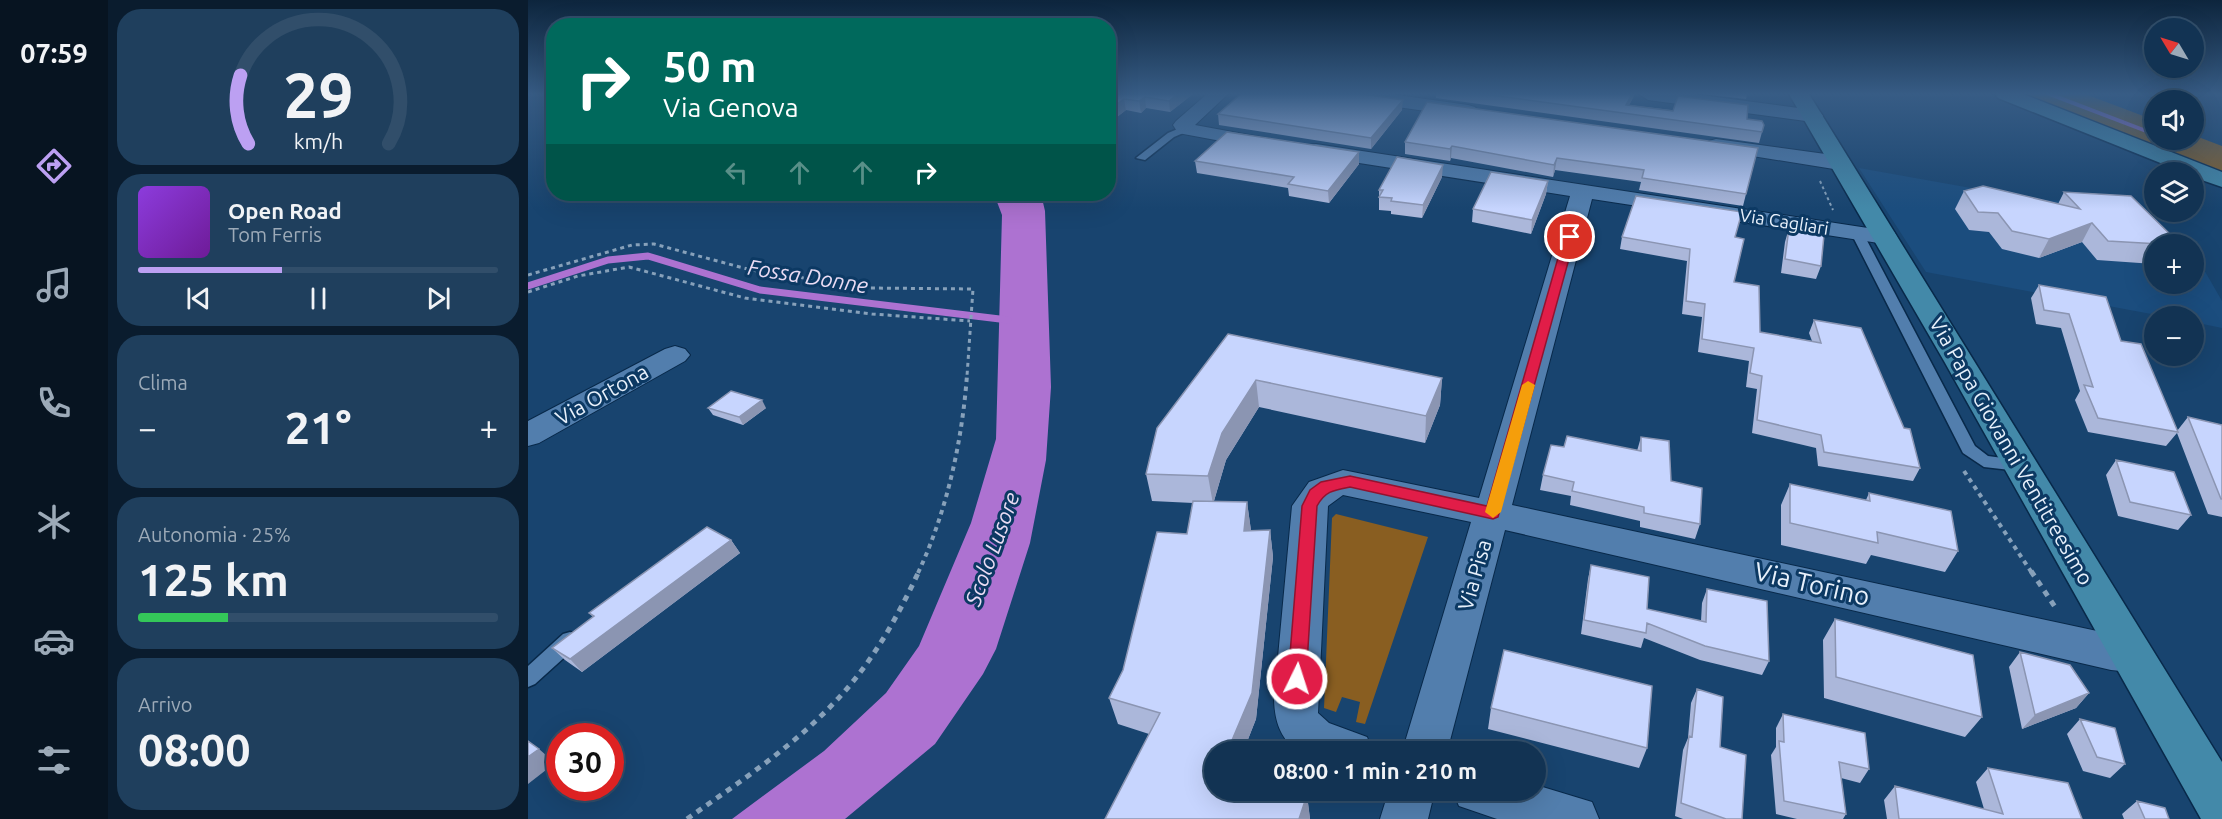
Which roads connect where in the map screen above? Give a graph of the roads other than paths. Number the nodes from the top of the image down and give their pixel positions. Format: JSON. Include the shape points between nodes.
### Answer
{"nodes":[{"id":1,"x":1177,"y":132,"type":"edge"},
{"id":2,"x":1205,"y":132,"type":"edge"},
{"id":3,"x":1822,"y":132,"type":"edge"},
{"id":4,"x":2101,"y":132,"type":"edge"},
{"id":5,"x":1697,"y":143,"type":"edge"},
{"id":6,"x":1141,"y":158,"type":"dead end"},
{"id":7,"x":1840,"y":163,"type":"junction"},
{"id":8,"x":2222,"y":180,"type":"edge"},
{"id":9,"x":1583,"y":190,"type":"junction"},
{"id":10,"x":1871,"y":235,"type":"junction"},
{"id":11,"x":675,"y":355,"type":"dead end"},
{"id":12,"x":528,"y":435,"type":"edge"},
{"id":13,"x":1493,"y":513,"type":"junction"},
{"id":14,"x":573,"y":638,"type":"edge"},
{"id":15,"x":2131,"y":654,"type":"junction"},
{"id":16,"x":528,"y":678,"type":"edge"},
{"id":17,"x":1320,"y":741,"type":"edge"},
{"id":18,"x":1427,"y":741,"type":"edge"},
{"id":19,"x":1409,"y":801,"type":"edge"},
{"id":20,"x":1513,"y":801,"type":"edge"},
{"id":21,"x":2222,"y":808,"type":"edge"},
{"id":22,"x":1404,"y":819,"type":"edge"},
{"id":23,"x":1575,"y":819,"type":"edge"}],
"edges":[{"from":1,"to":6,"type":"lane"},
{"from":2,"to":9,"type":"street","name":"Via Cagliari"},
{"from":3,"to":7,"type":"main road","name":"Via Papa Giovanni Ventitreesimo"},
{"from":4,"to":8,"type":"main road"},
{"from":5,"to":7,"type":"street"},
{"from":7,"to":10,"type":"main road","name":"Via Papa Giovanni Ventitreesimo"},
{"from":9,"to":10,"type":"street","name":"Via Cagliari"},
{"from":9,"to":13,"type":"street","name":"Via Pisa"},
{"from":10,"to":15,"type":"main road","name":"Via Papa Giovanni Ventitreesimo","via":[[1960,361]]},
{"from":11,"to":12,"type":"street","name":"Via Ortona"},
{"from":13,"to":15,"type":"street","name":"Via Torino"},
{"from":13,"to":17,"type":"street","name":"Via Torino","via":[[1350,482],[1326,486],[1316,494],[1310,506],[1295,700],[1297,722]]},
{"from":13,"to":18,"type":"street","name":"Via Pisa"},
{"from":14,"to":16,"type":"lane"},
{"from":15,"to":21,"type":"main road","name":"Via Papa Giovanni Ventitreesimo"},
{"from":19,"to":22,"type":"street"},
{"from":20,"to":23,"type":"street"}]}
